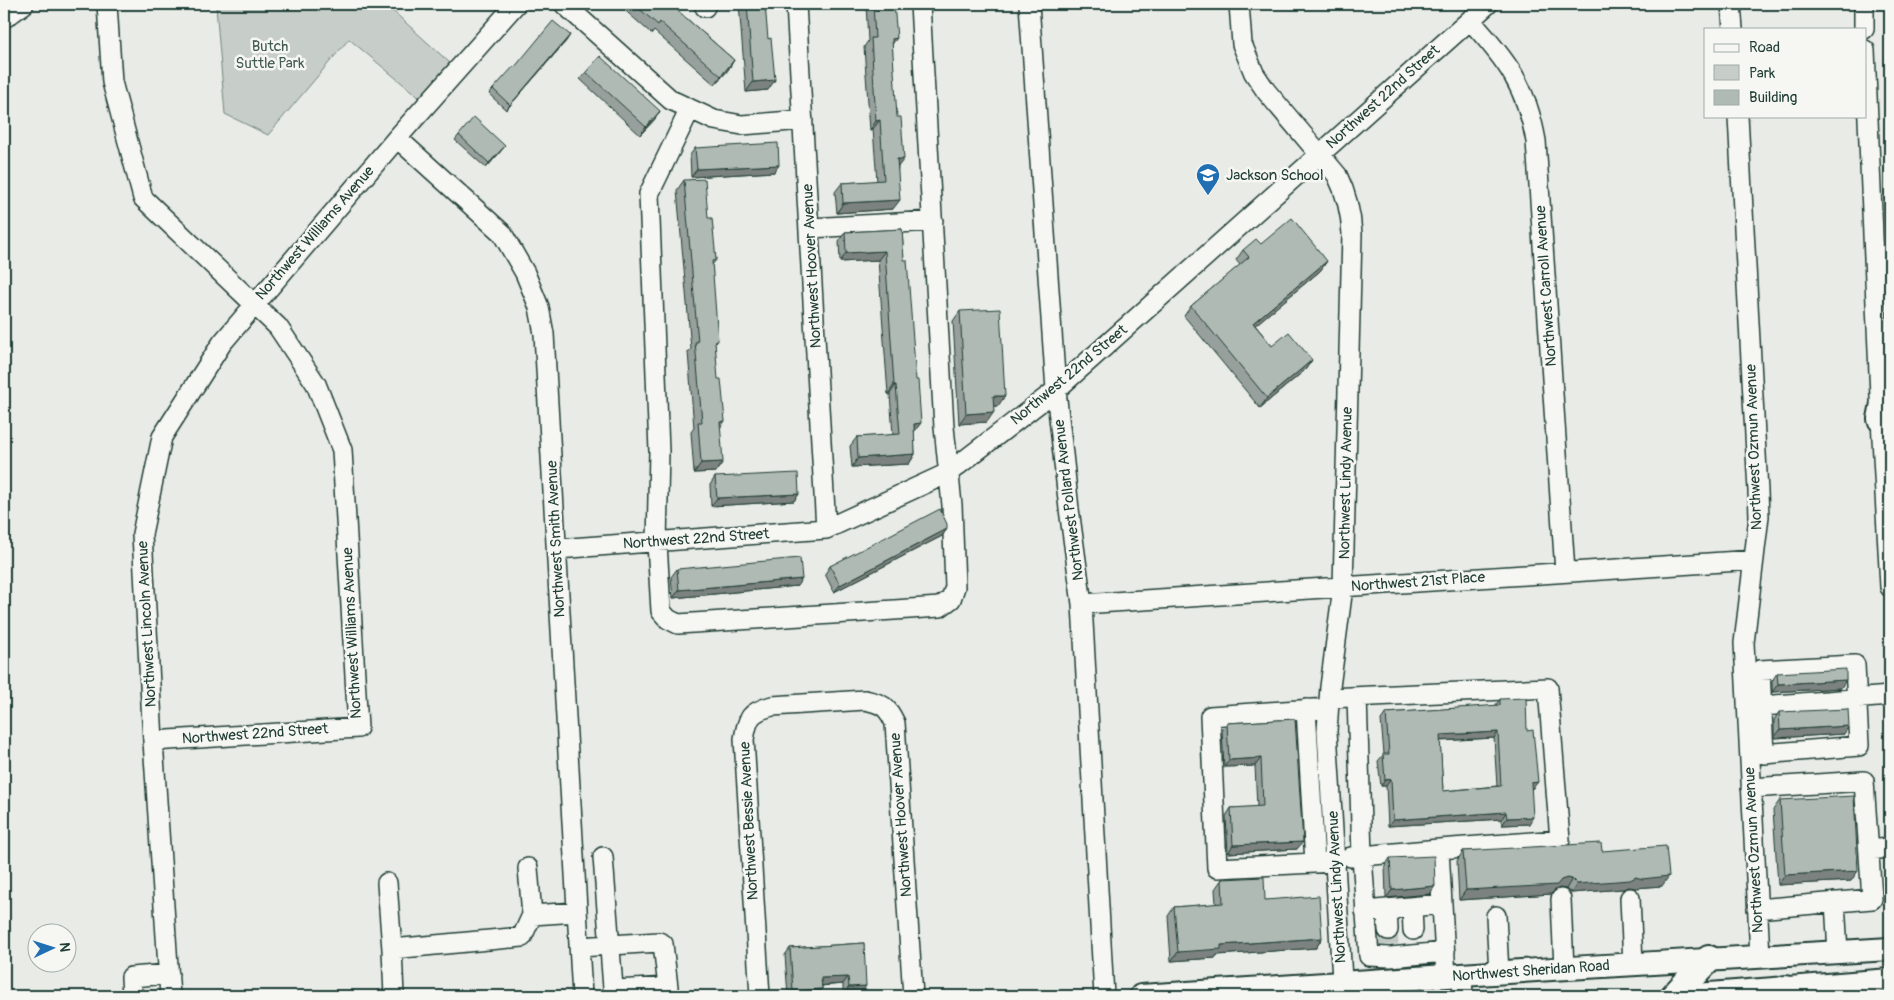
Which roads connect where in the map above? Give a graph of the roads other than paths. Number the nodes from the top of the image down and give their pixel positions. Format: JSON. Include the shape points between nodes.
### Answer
{"nodes":[{"id":1,"x":24,"y":4,"type":"edge"},
{"id":2,"x":107,"y":4,"type":"edge"},
{"id":3,"x":516,"y":4,"type":"edge"},
{"id":4,"x":564,"y":4,"type":"edge"},
{"id":5,"x":796,"y":4,"type":"edge"},
{"id":6,"x":920,"y":4,"type":"edge"},
{"id":7,"x":1029,"y":4,"type":"edge"},
{"id":8,"x":1239,"y":4,"type":"edge"},
{"id":9,"x":1488,"y":4,"type":"edge"},
{"id":10,"x":1731,"y":4,"type":"edge"},
{"id":11,"x":1864,"y":4,"type":"edge"},
{"id":12,"x":4,"y":17,"type":"edge"},
{"id":13,"x":1470,"y":20,"type":"junction"},
{"id":14,"x":1733,"y":28,"type":"edge"},
{"id":15,"x":1864,"y":28,"type":"edge"},
{"id":16,"x":1866,"y":73,"type":"edge"},
{"id":17,"x":690,"y":109,"type":"junction"},
{"id":18,"x":1738,"y":118,"type":"edge"},
{"id":19,"x":803,"y":120,"type":"junction"},
{"id":20,"x":397,"y":138,"type":"junction"},
{"id":21,"x":1319,"y":154,"type":"junction"},
{"id":22,"x":933,"y":221,"type":"junction"},
{"id":23,"x":810,"y":228,"type":"junction"},
{"id":24,"x":254,"y":304,"type":"junction"},
{"id":25,"x":1890,"y":373,"type":"edge"},
{"id":26,"x":1056,"y":390,"type":"junction"},
{"id":27,"x":1881,"y":419,"type":"junction"},
{"id":28,"x":948,"y":473,"type":"junction"},
{"id":29,"x":826,"y":529,"type":"junction"},
{"id":30,"x":657,"y":543,"type":"junction"},
{"id":31,"x":557,"y":549,"type":"junction"},
{"id":32,"x":1754,"y":560,"type":"junction"},
{"id":33,"x":1565,"y":572,"type":"junction"},
{"id":34,"x":1343,"y":587,"type":"junction"},
{"id":35,"x":1890,"y":588,"type":"edge"},
{"id":36,"x":1082,"y":604,"type":"junction"},
{"id":37,"x":1753,"y":671,"type":"junction"},
{"id":38,"x":1890,"y":696,"type":"edge"},
{"id":39,"x":1357,"y":697,"type":"junction"},
{"id":40,"x":1856,"y":700,"type":"junction"},
{"id":41,"x":817,"y":702,"type":"joint"},
{"id":42,"x":1328,"y":703,"type":"junction"},
{"id":43,"x":1754,"y":706,"type":"junction"},
{"id":44,"x":1306,"y":709,"type":"junction"},
{"id":45,"x":358,"y":728,"type":"joint"},
{"id":46,"x":153,"y":741,"type":"junction"},
{"id":47,"x":1757,"y":754,"type":"junction"},
{"id":48,"x":1751,"y":788,"type":"junction"},
{"id":49,"x":1890,"y":848,"type":"edge"},
{"id":50,"x":1439,"y":849,"type":"junction"},
{"id":51,"x":1869,"y":850,"type":"junction"},
{"id":52,"x":1362,"y":856,"type":"junction"},
{"id":53,"x":603,"y":857,"type":"dead end"},
{"id":54,"x":1335,"y":860,"type":"junction"},
{"id":55,"x":1315,"y":863,"type":"junction"},
{"id":56,"x":528,"y":868,"type":"dead end"},
{"id":57,"x":388,"y":883,"type":"dead end"},
{"id":58,"x":1630,"y":898,"type":"dead end"},
{"id":59,"x":1561,"y":899,"type":"dead end"},
{"id":60,"x":1835,"y":902,"type":"junction"},
{"id":61,"x":1442,"y":904,"type":"junction"},
{"id":62,"x":1412,"y":907,"type":"junction"},
{"id":63,"x":1387,"y":909,"type":"junction"},
{"id":64,"x":1757,"y":909,"type":"junction"},
{"id":65,"x":1365,"y":911,"type":"junction"},
{"id":66,"x":577,"y":912,"type":"junction"},
{"id":67,"x":532,"y":915,"type":"junction"},
{"id":68,"x":1496,"y":916,"type":"dead end"},
{"id":69,"x":1366,"y":934,"type":"junction"},
{"id":70,"x":1339,"y":935,"type":"junction"},
{"id":71,"x":1414,"y":943,"type":"junction"},
{"id":72,"x":609,"y":946,"type":"junction"},
{"id":73,"x":579,"y":947,"type":"junction"},
{"id":74,"x":392,"y":949,"type":"junction"},
{"id":75,"x":1890,"y":949,"type":"edge"},
{"id":76,"x":1445,"y":952,"type":"junction"},
{"id":77,"x":1838,"y":952,"type":"junction"},
{"id":78,"x":1392,"y":953,"type":"junction"},
{"id":79,"x":1760,"y":956,"type":"junction"},
{"id":80,"x":1709,"y":959,"type":"junction"},
{"id":81,"x":1633,"y":964,"type":"junction"},
{"id":82,"x":1564,"y":969,"type":"junction"},
{"id":83,"x":169,"y":974,"type":"junction"},
{"id":84,"x":1499,"y":974,"type":"junction"},
{"id":85,"x":1890,"y":980,"type":"edge"},
{"id":86,"x":1457,"y":983,"type":"edge"},
{"id":87,"x":1343,"y":989,"type":"edge"},
{"id":88,"x":668,"y":991,"type":"edge"},
{"id":89,"x":1780,"y":992,"type":"edge"},
{"id":90,"x":132,"y":996,"type":"edge"},
{"id":91,"x":170,"y":996,"type":"edge"},
{"id":92,"x":394,"y":996,"type":"edge"},
{"id":93,"x":582,"y":996,"type":"edge"},
{"id":94,"x":760,"y":996,"type":"edge"},
{"id":95,"x":913,"y":996,"type":"edge"},
{"id":96,"x":1104,"y":996,"type":"edge"},
{"id":97,"x":1141,"y":996,"type":"edge"},
{"id":98,"x":1674,"y":996,"type":"edge"},
{"id":99,"x":1684,"y":996,"type":"edge"}],
"edges":[{"from":1,"to":12,"type":"street"},
{"from":2,"to":24,"type":"street","via":[[112,82],[143,198]]},
{"from":3,"to":20,"type":"street","name":"Northwest Williams Avenue"},
{"from":4,"to":17,"type":"street","via":[[670,100]]},
{"from":5,"to":19,"type":"street","name":"Northwest Hoover Avenue"},
{"from":6,"to":22,"type":"street"},
{"from":7,"to":26,"type":"street","name":"Northwest Pollard Avenue"},
{"from":8,"to":21,"type":"street","name":"Northwest Lindy Avenue","via":[[1242,44],[1254,73]]},
{"from":9,"to":13,"type":"street","name":"Northwest 22nd Street"},
{"from":10,"to":14,"type":"street"},
{"from":11,"to":15,"type":"street"},
{"from":13,"to":21,"type":"street","name":"Northwest 22nd Street"},
{"from":13,"to":33,"type":"street","name":"Northwest Carroll Avenue","via":[[1508,64],[1525,98],[1535,133]]},
{"from":16,"to":27,"type":"street"},
{"from":17,"to":19,"type":"street","via":[[714,120],[742,125]]},
{"from":17,"to":30,"type":"street","via":[[649,194],[659,451]]},
{"from":18,"to":32,"type":"street","name":"Northwest Ozmun Avenue","via":[[1759,516]]},
{"from":19,"to":23,"type":"street","name":"Northwest Hoover Avenue"},
{"from":20,"to":24,"type":"street","name":"Northwest Williams Avenue"},
{"from":20,"to":31,"type":"street","name":"Northwest Smith Avenue","via":[[502,232],[526,273],[539,306],[544,334]]},
{"from":21,"to":26,"type":"street","name":"Northwest 22nd Street"},
{"from":21,"to":34,"type":"street","name":"Northwest Lindy Avenue","via":[[1345,191],[1352,227]]},
{"from":22,"to":23,"type":"street"},
{"from":22,"to":28,"type":"street"},
{"from":23,"to":29,"type":"street","name":"Northwest Hoover Avenue"},
{"from":24,"to":45,"type":"street","name":"Northwest Williams Avenue","via":[[278,327],[316,384],[342,450]]},
{"from":24,"to":46,"type":"street","name":"Northwest Lincoln Avenue","via":[[222,342],[162,438],[142,534]]},
{"from":25,"to":27,"type":"highway"},
{"from":26,"to":28,"type":"street","name":"Northwest 22nd Street"},
{"from":26,"to":36,"type":"street","name":"Northwest Pollard Avenue"},
{"from":27,"to":35,"type":"street"},
{"from":28,"to":29,"type":"street","name":"Northwest 22nd Street"},
{"from":28,"to":30,"type":"street","via":[[955,587],[951,599],[940,607],[678,624],[668,620],[661,611]]},
{"from":29,"to":30,"type":"street","name":"Northwest 22nd Street"},
{"from":30,"to":31,"type":"street","name":"Northwest 22nd Street"},
{"from":31,"to":66,"type":"street","name":"Northwest Smith Avenue"},
{"from":32,"to":33,"type":"street","name":"Northwest 21st Place"},
{"from":32,"to":37,"type":"street","name":"Northwest Ozmun Avenue","via":[[1744,626]]},
{"from":33,"to":34,"type":"street","name":"Northwest 21st Place"},
{"from":34,"to":36,"type":"street","name":"Northwest 21st Place"},
{"from":34,"to":42,"type":"street","name":"Northwest Lindy Avenue"},
{"from":36,"to":96,"type":"street","name":"Northwest Pollard Avenue"},
{"from":37,"to":40,"type":"street","via":[[1854,665]]},
{"from":37,"to":43,"type":"street","name":"Northwest Ozmun Avenue"},
{"from":38,"to":40,"type":"street"},
{"from":39,"to":42,"type":"street"},
{"from":39,"to":50,"type":"street","via":[[1548,688],[1560,840]]},
{"from":39,"to":52,"type":"street"},
{"from":40,"to":43,"type":"street"},
{"from":40,"to":47,"type":"street","via":[[1860,746]]},
{"from":41,"to":94,"type":"street","name":"Northwest Bessie Avenue","via":[[757,710],[748,719],[744,739]]},
{"from":41,"to":95,"type":"street","name":"Northwest Hoover Avenue","via":[[865,700],[880,703],[895,723]]},
{"from":42,"to":44,"type":"street"},
{"from":42,"to":54,"type":"street","name":"Northwest Lindy Avenue"},
{"from":43,"to":47,"type":"street","name":"Northwest Ozmun Avenue"},
{"from":44,"to":55,"type":"street"},
{"from":44,"to":55,"type":"street","via":[[1210,716],[1217,868]]},
{"from":45,"to":46,"type":"street","name":"Northwest 22nd Street"},
{"from":46,"to":83,"type":"street","name":"Northwest Lincoln Avenue"},
{"from":47,"to":48,"type":"street","name":"Northwest Ozmun Avenue"},
{"from":48,"to":51,"type":"street","via":[[1864,781]]},
{"from":48,"to":64,"type":"street","name":"Northwest Ozmun Avenue"},
{"from":49,"to":51,"type":"street"},
{"from":50,"to":52,"type":"street"},
{"from":50,"to":61,"type":"street"},
{"from":51,"to":60,"type":"street","via":[[1872,899]]},
{"from":52,"to":54,"type":"street"},
{"from":52,"to":65,"type":"street"},
{"from":53,"to":72,"type":"street"},
{"from":54,"to":55,"type":"street"},
{"from":54,"to":70,"type":"street","name":"Northwest Lindy Avenue"},
{"from":56,"to":67,"type":"street"},
{"from":57,"to":74,"type":"street"},
{"from":58,"to":81,"type":"street"},
{"from":59,"to":82,"type":"street"},
{"from":60,"to":64,"type":"street"},
{"from":60,"to":77,"type":"street"},
{"from":61,"to":62,"type":"street"},
{"from":61,"to":76,"type":"street"},
{"from":62,"to":63,"type":"street"},
{"from":62,"to":71,"type":"street"},
{"from":63,"to":65,"type":"street"},
{"from":63,"to":78,"type":"street"},
{"from":64,"to":79,"type":"street","name":"Northwest Ozmun Avenue"},
{"from":65,"to":69,"type":"street"},
{"from":66,"to":67,"type":"street"},
{"from":66,"to":73,"type":"street","name":"Northwest Smith Avenue"},
{"from":67,"to":74,"type":"street","via":[[522,937]]},
{"from":68,"to":84,"type":"street"},
{"from":69,"to":70,"type":"street"},
{"from":69,"to":78,"type":"street","via":[[1369,956]]},
{"from":70,"to":87,"type":"street","name":"Northwest Lindy Avenue"},
{"from":71,"to":76,"type":"street"},
{"from":71,"to":78,"type":"street"},
{"from":72,"to":73,"type":"street"},
{"from":72,"to":88,"type":"street","via":[[613,988]]},
{"from":72,"to":88,"type":"street","via":[[664,944]]},
{"from":73,"to":93,"type":"street","name":"Northwest Smith Avenue"},
{"from":74,"to":92,"type":"street"},
{"from":75,"to":77,"type":"main road","name":"Northwest Sheridan Road"},
{"from":76,"to":86,"type":"street"},
{"from":77,"to":79,"type":"main road","name":"Northwest Sheridan Road"},
{"from":78,"to":86,"type":"main road","name":"Northwest Sheridan Road"},
{"from":78,"to":87,"type":"main road","name":"Northwest Sheridan Road"},
{"from":79,"to":80,"type":"main road","name":"Northwest Sheridan Road"},
{"from":80,"to":81,"type":"main road","name":"Northwest Sheridan Road"},
{"from":80,"to":98,"type":"highway"},
{"from":81,"to":82,"type":"main road","name":"Northwest Sheridan Road"},
{"from":82,"to":84,"type":"main road","name":"Northwest Sheridan Road"},
{"from":83,"to":90,"type":"street","via":[[131,977]]},
{"from":83,"to":91,"type":"street","name":"Northwest Lincoln Avenue"},
{"from":84,"to":86,"type":"main road","name":"Northwest Sheridan Road"},
{"from":85,"to":89,"type":"main road"},
{"from":87,"to":97,"type":"main road","name":"Northwest Sheridan Road"},
{"from":89,"to":99,"type":"main road"}]}
